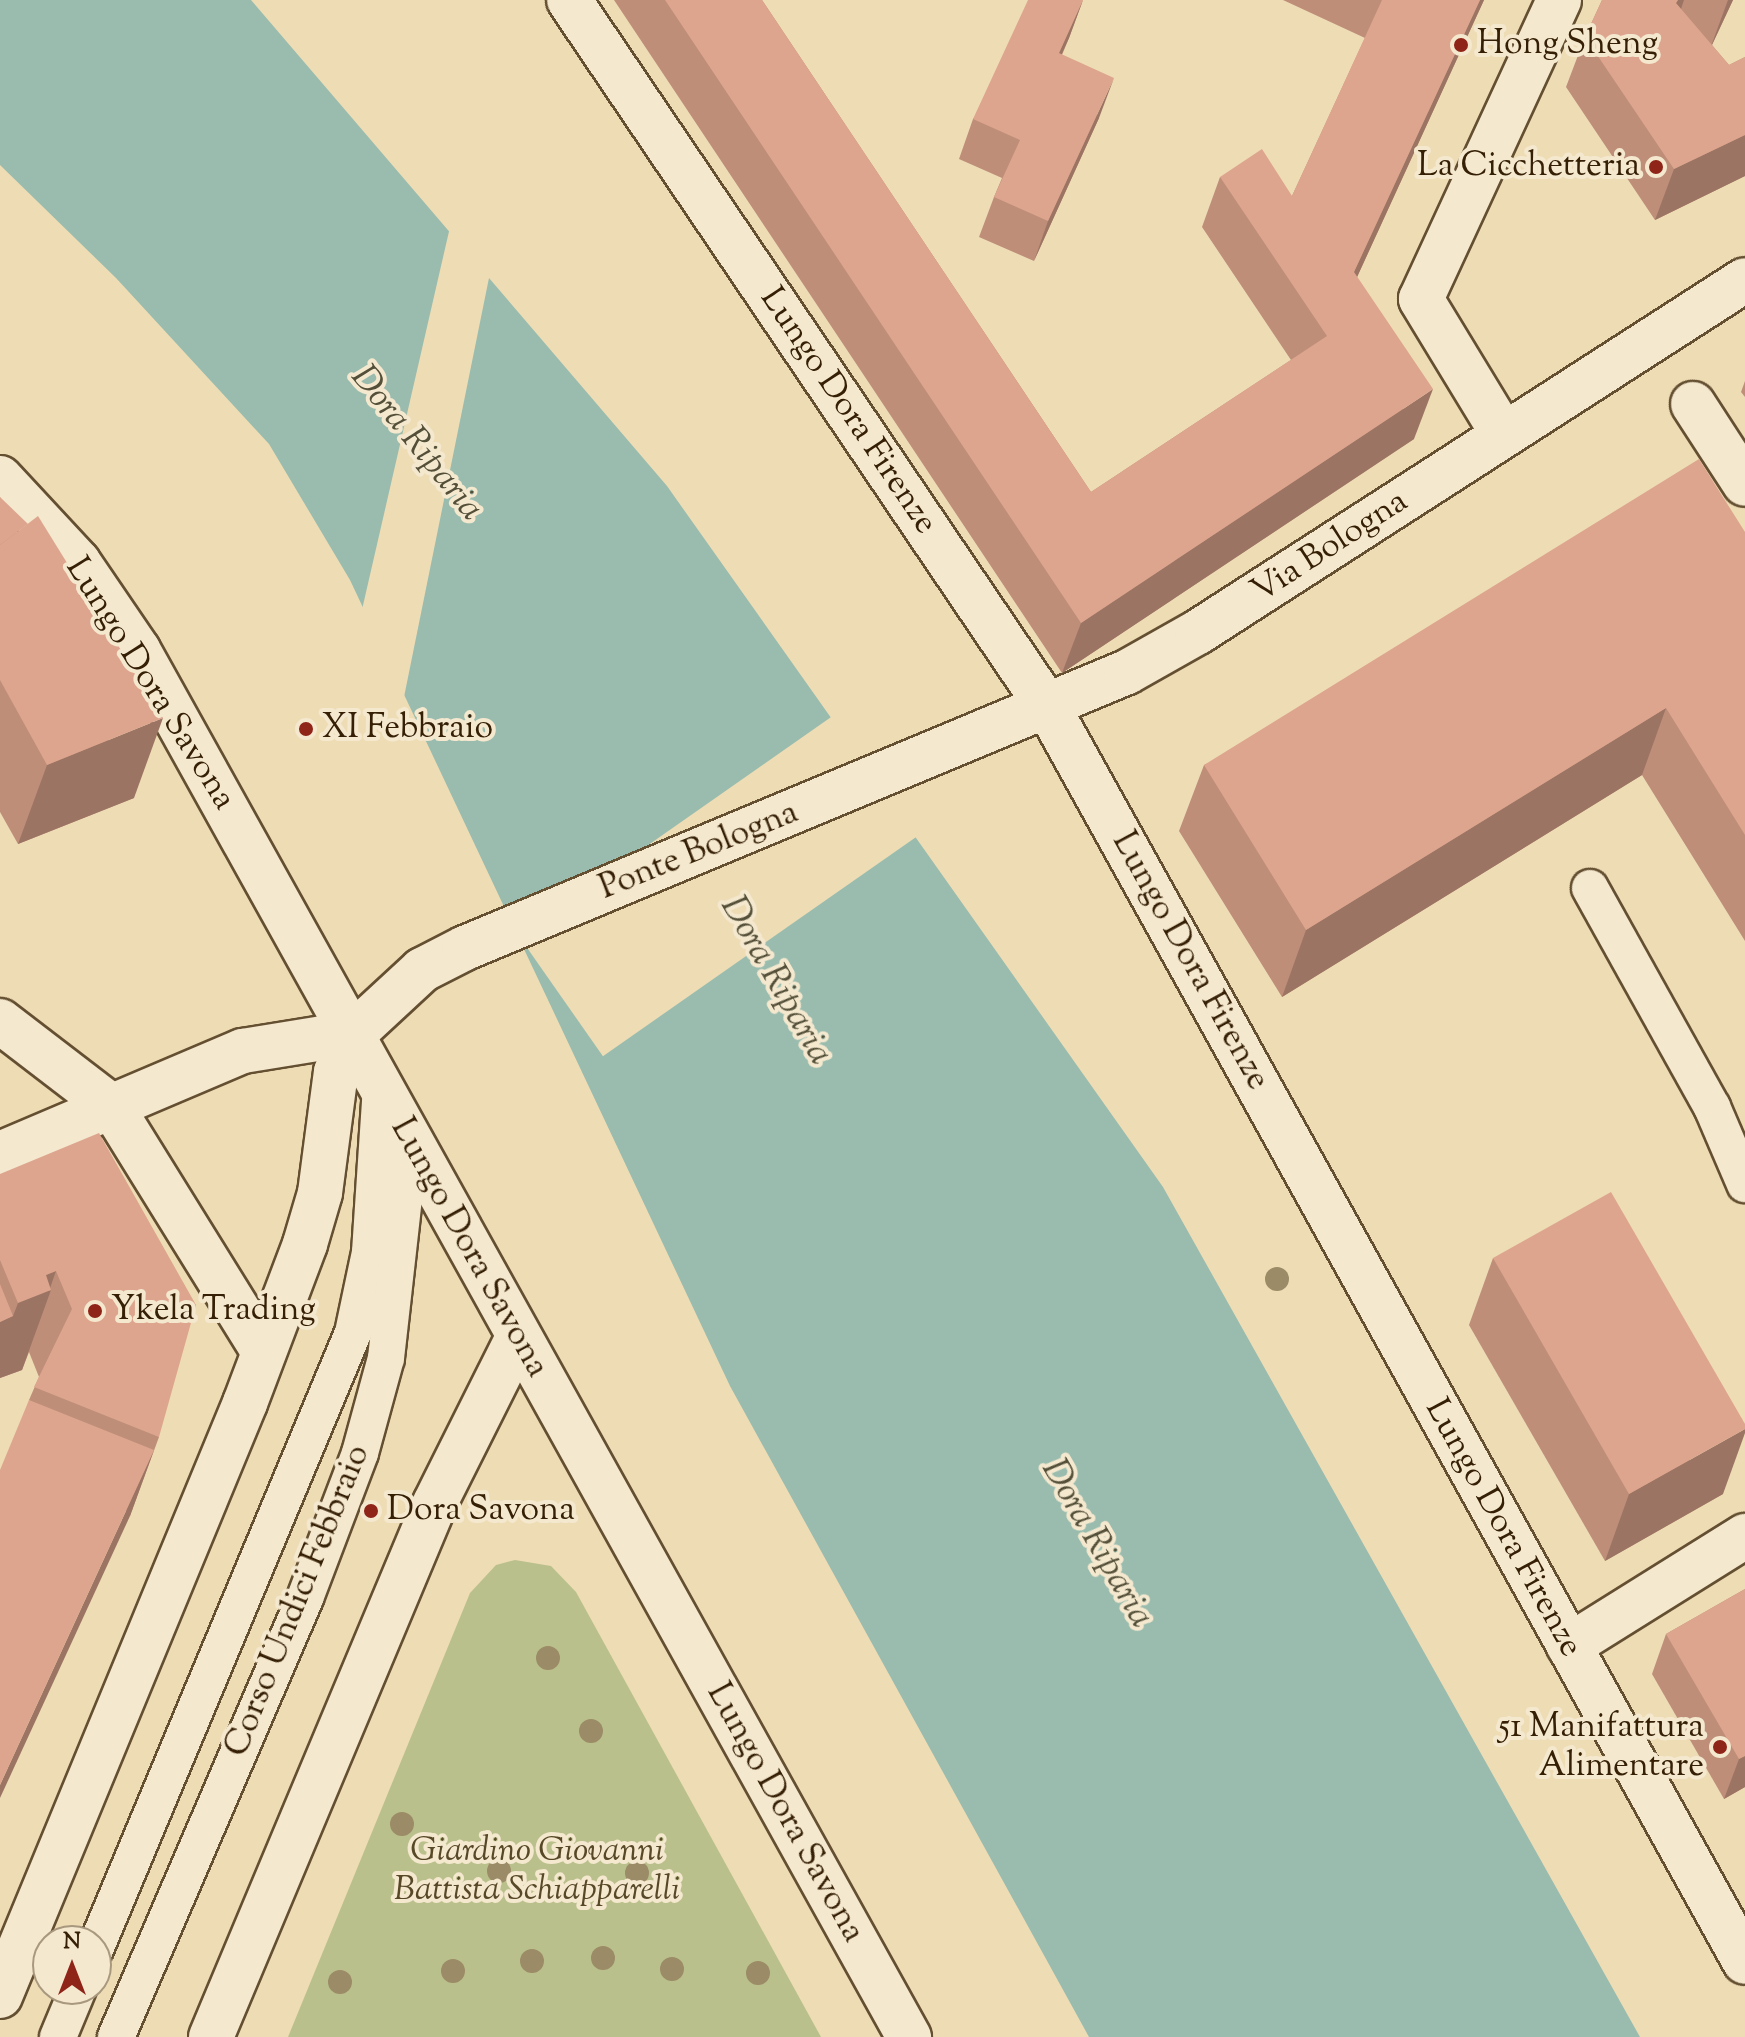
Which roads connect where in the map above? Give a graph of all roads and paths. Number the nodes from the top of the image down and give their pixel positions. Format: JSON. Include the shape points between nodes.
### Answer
{"nodes":[{"id":1,"x":569,"y":0,"type":"edge"},
{"id":2,"x":1559,"y":0,"type":"edge"},
{"id":3,"x":1745,"y":280,"type":"edge"},
{"id":4,"x":1693,"y":404,"type":"dead end"},
{"id":5,"x":1503,"y":434,"type":"junction"},
{"id":6,"x":0,"y":478,"type":"edge"},
{"id":7,"x":1745,"y":484,"type":"edge"},
{"id":8,"x":1049,"y":709,"type":"junction"},
{"id":9,"x":893,"y":771,"type":"joint"},
{"id":10,"x":1590,"y":888,"type":"dead end"},
{"id":11,"x":0,"y":1021,"type":"edge"},
{"id":12,"x":354,"y":1033,"type":"junction"},
{"id":13,"x":381,"y":1087,"type":"junction"},
{"id":14,"x":112,"y":1107,"type":"junction"},
{"id":15,"x":410,"y":1145,"type":"junction"},
{"id":16,"x":0,"y":1154,"type":"edge"},
{"id":17,"x":1745,"y":1184,"type":"edge"},
{"id":18,"x":517,"y":1339,"type":"junction"},
{"id":19,"x":263,"y":1351,"type":"junction"},
{"id":20,"x":1745,"y":1536,"type":"edge"},
{"id":21,"x":1569,"y":1646,"type":"junction"},
{"id":22,"x":105,"y":1925,"type":"edge"},
{"id":23,"x":1745,"y":1962,"type":"edge"},
{"id":24,"x":0,"y":1996,"type":"edge"},
{"id":25,"x":71,"y":2005,"type":"edge"},
{"id":26,"x":58,"y":2037,"type":"edge"},
{"id":27,"x":116,"y":2037,"type":"edge"},
{"id":28,"x":211,"y":2037,"type":"edge"},
{"id":29,"x":909,"y":2037,"type":"edge"}],
"edges":[{"from":1,"to":8,"type":"street","name":"Lungo Dora Firenze"},
{"from":2,"to":5,"type":"street","via":[[1421,299]]},
{"from":3,"to":5,"type":"street","name":"Via Bologna"},
{"from":4,"to":7,"type":"street"},
{"from":5,"to":8,"type":"street","name":"Via Bologna","via":[[1198,632]]},
{"from":6,"to":12,"type":"street","name":"Lungo Dora Savona","via":[[78,562],[138,650]]},
{"from":8,"to":9,"type":"street","name":"Via Bologna"},
{"from":8,"to":21,"type":"street","name":"Lungo Dora Firenze"},
{"from":9,"to":12,"type":"street","name":"Ponte Bologna","via":[[505,930],[422,970]]},
{"from":10,"to":17,"type":"lane","via":[[1712,1107]]},
{"from":11,"to":14,"type":"street"},
{"from":12,"to":13,"type":"street","name":"Lungo Dora Savona"},
{"from":12,"to":14,"type":"street","via":[[243,1051]]},
{"from":12,"to":19,"type":"street","via":[[336,1072],[320,1193]]},
{"from":13,"to":15,"type":"street","name":"Lungo Dora Savona"},
{"from":13,"to":22,"type":"lane","name":"Corso Undici Febbraio","via":[[370,1252],[353,1333]]},
{"from":14,"to":16,"type":"street"},
{"from":14,"to":19,"type":"street"},
{"from":15,"to":18,"type":"street","name":"Lungo Dora Savona"},
{"from":15,"to":27,"type":"lane","name":"Corso Undici Febbraio","via":[[386,1358],[360,1453],[305,1598]]},
{"from":18,"to":28,"type":"street","via":[[435,1503]]},
{"from":18,"to":29,"type":"street","name":"Lungo Dora Savona","via":[[633,1537]]},
{"from":19,"to":24,"type":"street"},
{"from":20,"to":21,"type":"street"},
{"from":21,"to":23,"type":"street","name":"Lungo Dora Firenze"},
{"from":25,"to":26,"type":"lane"}]}
